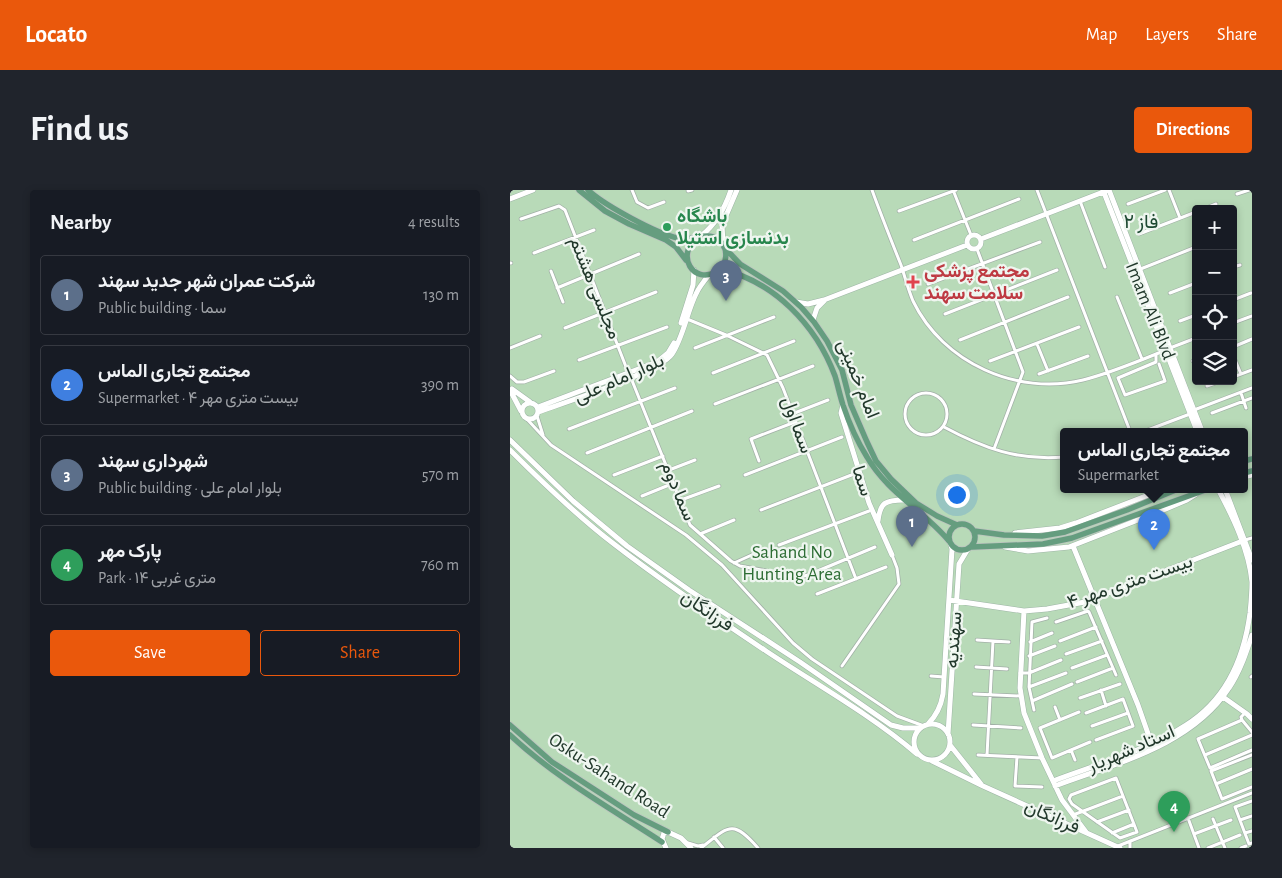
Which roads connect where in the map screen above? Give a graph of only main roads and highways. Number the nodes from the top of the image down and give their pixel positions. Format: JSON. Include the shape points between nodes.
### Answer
{"nodes":[{"id":1,"x":532,"y":190,"type":"edge"},
{"id":2,"x":578,"y":190,"type":"edge"},
{"id":3,"x":588,"y":190,"type":"edge"},
{"id":4,"x":730,"y":190,"type":"edge"},
{"id":5,"x":737,"y":190,"type":"edge"},
{"id":6,"x":1106,"y":191,"type":"edge"},
{"id":7,"x":510,"y":199,"type":"edge"},
{"id":8,"x":698,"y":237,"type":"junction"},
{"id":9,"x":980,"y":239,"type":"junction"},
{"id":10,"x":967,"y":245,"type":"junction"},
{"id":11,"x":724,"y":246,"type":"junction"},
{"id":12,"x":687,"y":262,"type":"junction"},
{"id":13,"x":720,"y":269,"type":"junction"},
{"id":14,"x":694,"y":270,"type":"junction"},
{"id":15,"x":709,"y":275,"type":"junction"},
{"id":16,"x":824,"y":300,"type":"junction"},
{"id":17,"x":795,"y":302,"type":"junction"},
{"id":18,"x":685,"y":318,"type":"junction"},
{"id":19,"x":813,"y":320,"type":"junction"},
{"id":20,"x":510,"y":389,"type":"edge"},
{"id":21,"x":530,"y":402,"type":"junction"},
{"id":22,"x":843,"y":405,"type":"junction"},
{"id":23,"x":522,"y":412,"type":"junction"},
{"id":24,"x":538,"y":412,"type":"junction"},
{"id":25,"x":1192,"y":412,"type":"junction"},
{"id":26,"x":1196,"y":428,"type":"edge"},
{"id":27,"x":1200,"y":428,"type":"edge"},
{"id":28,"x":510,"y":440,"type":"edge"},
{"id":29,"x":510,"y":450,"type":"edge"},
{"id":30,"x":1147,"y":493,"type":"edge"},
{"id":31,"x":1168,"y":493,"type":"edge"},
{"id":32,"x":1196,"y":493,"type":"edge"},
{"id":33,"x":1198,"y":493,"type":"edge"},
{"id":34,"x":1221,"y":493,"type":"edge"},
{"id":35,"x":1226,"y":493,"type":"edge"},
{"id":36,"x":904,"y":500,"type":"junction"},
{"id":37,"x":878,"y":522,"type":"junction"},
{"id":38,"x":957,"y":525,"type":"junction"},
{"id":39,"x":974,"y":531,"type":"junction"},
{"id":40,"x":1004,"y":535,"type":"junction"},
{"id":41,"x":1243,"y":541,"type":"junction"},
{"id":42,"x":950,"y":543,"type":"junction"},
{"id":43,"x":1000,"y":546,"type":"junction"},
{"id":44,"x":1073,"y":546,"type":"junction"},
{"id":45,"x":970,"y":548,"type":"junction"},
{"id":46,"x":892,"y":555,"type":"road end"},
{"id":47,"x":1252,"y":560,"type":"edge"},
{"id":48,"x":1095,"y":598,"type":"junction"},
{"id":49,"x":949,"y":600,"type":"junction"},
{"id":50,"x":957,"y":602,"type":"junction"},
{"id":51,"x":1024,"y":611,"type":"junction"},
{"id":52,"x":1252,"y":635,"type":"edge"},
{"id":53,"x":1223,"y":696,"type":"junction"},
{"id":54,"x":1248,"y":713,"type":"edge"},
{"id":55,"x":1252,"y":719,"type":"edge"},
{"id":56,"x":510,"y":725,"type":"edge"},
{"id":57,"x":924,"y":726,"type":"junction"},
{"id":58,"x":948,"y":734,"type":"junction"},
{"id":59,"x":510,"y":735,"type":"edge"},
{"id":60,"x":950,"y":744,"type":"junction"},
{"id":61,"x":1153,"y":746,"type":"junction"},
{"id":62,"x":917,"y":754,"type":"junction"},
{"id":63,"x":930,"y":760,"type":"junction"},
{"id":64,"x":1054,"y":784,"type":"junction"},
{"id":65,"x":983,"y":786,"type":"junction"},
{"id":66,"x":668,"y":832,"type":"junction"},
{"id":67,"x":1086,"y":832,"type":"junction"},
{"id":68,"x":664,"y":845,"type":"edge"},
{"id":69,"x":1118,"y":847,"type":"edge"},
{"id":70,"x":691,"y":848,"type":"edge"}],
"edges":[{"from":1,"to":7,"type":"main road"},
{"from":2,"to":12,"type":"main road","via":[[605,211],[666,240]]},
{"from":3,"to":8,"type":"main road","via":[[610,206],[668,235],[686,240]]},
{"from":4,"to":8,"type":"main road","via":[[713,227]]},
{"from":5,"to":11,"type":"main road","via":[[722,225]]},
{"from":6,"to":9,"type":"main road"},
{"from":6,"to":25,"type":"main road","name":"Imam Ali Blvd"},
{"from":8,"to":11,"type":"main road","via":[[713,236]]},
{"from":8,"to":12,"type":"main road","via":[[687,248]]},
{"from":9,"to":10,"type":"main road","via":[[971,235]]},
{"from":9,"to":10,"type":"main road","via":[[981,245],[977,249],[970,249]]},
{"from":10,"to":16,"type":"main road"},
{"from":11,"to":13,"type":"main road","via":[[726,258]]},
{"from":11,"to":17,"type":"main road","name":"امام خمینی","via":[[734,259]]},
{"from":12,"to":14,"type":"main road"},
{"from":13,"to":15,"type":"main road"},
{"from":13,"to":22,"type":"main road","name":"امام خمینی","via":[[737,272],[769,289],[787,304],[827,358]]},
{"from":14,"to":15,"type":"main road"},
{"from":14,"to":18,"type":"main road","name":"بلوار امام علی"},
{"from":15,"to":18,"type":"main road","name":"بلوار امام علی","via":[[696,292]]},
{"from":16,"to":17,"type":"main road","via":[[808,304]]},
{"from":16,"to":19,"type":"main road","via":[[816,308]]},
{"from":17,"to":19,"type":"main road","name":"امام خمینی"},
{"from":18,"to":24,"type":"main road","name":"بلوار امام علی","via":[[672,347],[663,358],[630,375]]},
{"from":19,"to":38,"type":"main road","name":"امام خمینی","via":[[842,370],[851,405],[876,461],[916,503]]},
{"from":20,"to":21,"type":"main road"},
{"from":20,"to":23,"type":"main road"},
{"from":21,"to":23,"type":"main road","via":[[524,405]]},
{"from":21,"to":24,"type":"main road"},
{"from":22,"to":36,"type":"main road","name":"امام خمینی","via":[[867,459]]},
{"from":22,"to":37,"type":"main road","name":"سما","via":[[841,413],[857,467]]},
{"from":23,"to":24,"type":"main road","via":[[529,419]]},
{"from":25,"to":26,"type":"main road","name":"Imam Ali Blvd"},
{"from":25,"to":27,"type":"main road","name":"Imam Ali Blvd"},
{"from":28,"to":57,"type":"main road","name":"فرزانگان","via":[[573,501],[627,546],[689,590],[891,725],[903,728]]},
{"from":29,"to":62,"type":"main road","name":"فرزانگان","via":[[561,500],[613,544],[696,604],[885,727]]},
{"from":30,"to":40,"type":"main road","via":[[1060,528]]},
{"from":31,"to":40,"type":"main road","via":[[1065,532],[1042,536]]},
{"from":32,"to":43,"type":"main road","via":[[1072,538],[1044,544]]},
{"from":33,"to":44,"type":"main road"},
{"from":34,"to":41,"type":"main road","name":"استاد شهریار"},
{"from":35,"to":41,"type":"main road","name":"استاد شهریار"},
{"from":36,"to":37,"type":"main road","via":[[887,502],[880,508]]},
{"from":36,"to":42,"type":"main road","name":"امام خمینی","via":[[940,530]]},
{"from":37,"to":46,"type":"main road","name":"سما"},
{"from":38,"to":39,"type":"main road","via":[[965,524]]},
{"from":38,"to":42,"type":"main road","via":[[951,530]]},
{"from":39,"to":40,"type":"main road"},
{"from":39,"to":45,"type":"main road","via":[[976,539]]},
{"from":41,"to":47,"type":"main road","name":"استاد شهریار"},
{"from":41,"to":48,"type":"main road","name":"بیست متری مهر ۴"},
{"from":41,"to":61,"type":"main road","name":"استاد شهریار","via":[[1252,596],[1248,628],[1229,681],[1203,712]]},
{"from":42,"to":45,"type":"main road","via":[[961,551]]},
{"from":42,"to":49,"type":"main road","name":"سهندیه"},
{"from":43,"to":44,"type":"main road","via":[[1028,551]]},
{"from":43,"to":45,"type":"main road"},
{"from":44,"to":48,"type":"main road"},
{"from":45,"to":50,"type":"main road","name":"سهندیه","via":[[959,564]]},
{"from":48,"to":51,"type":"main road","name":"بیست متری مهر ۴","via":[[1071,605]]},
{"from":48,"to":61,"type":"main road"},
{"from":49,"to":50,"type":"main road","name":"بیست متری مهر ۴"},
{"from":49,"to":57,"type":"main road","name":"سهندیه","via":[[941,705],[935,717]]},
{"from":50,"to":51,"type":"main road","name":"بیست متری مهر ۴"},
{"from":50,"to":58,"type":"main road","name":"سهندیه"},
{"from":51,"to":64,"type":"main road","via":[[1020,696]]},
{"from":52,"to":53,"type":"main road","name":"استاد شهریار","via":[[1239,671]]},
{"from":53,"to":54,"type":"main road"},
{"from":53,"to":61,"type":"main road","name":"استاد شهریار","via":[[1199,722],[1167,743]]},
{"from":54,"to":55,"type":"main road"},
{"from":56,"to":66,"type":"main road","name":"Osku-Sahand Road","via":[[558,766],[634,815]]},
{"from":57,"to":58,"type":"main road","via":[[940,726]]},
{"from":57,"to":62,"type":"main road","via":[[913,740]]},
{"from":58,"to":60,"type":"main road"},
{"from":59,"to":68,"type":"main road","name":"Osku-Sahand Road","via":[[548,768]]},
{"from":60,"to":63,"type":"main road","via":[[945,755]]},
{"from":60,"to":65,"type":"main road"},
{"from":61,"to":64,"type":"main road","name":"استاد شهریار"},
{"from":62,"to":63,"type":"main road"},
{"from":63,"to":65,"type":"main road","name":"فرزانگان"},
{"from":64,"to":67,"type":"main road"},
{"from":65,"to":67,"type":"main road","name":"فرزانگان"},
{"from":66,"to":68,"type":"main road","via":[[662,836]]},
{"from":66,"to":70,"type":"main road"},
{"from":67,"to":69,"type":"main road","name":"فرزانگان"}]}
